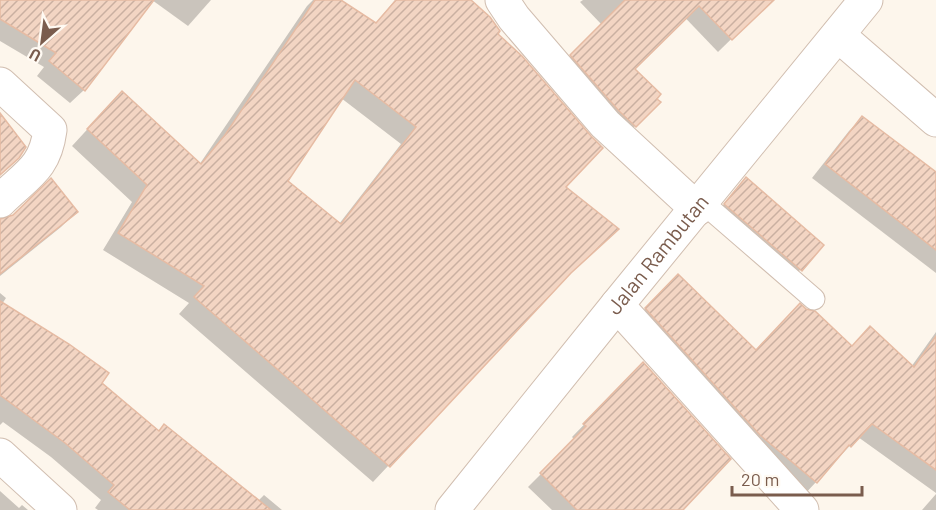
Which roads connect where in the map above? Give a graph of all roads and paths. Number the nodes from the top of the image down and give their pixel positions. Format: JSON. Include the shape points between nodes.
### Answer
{"nodes":[{"id":1,"x":502,"y":0,"type":"edge"},
{"id":2,"x":866,"y":0,"type":"edge"},
{"id":3,"x":838,"y":35,"type":"junction"},
{"id":4,"x":0,"y":84,"type":"edge"},
{"id":5,"x":936,"y":120,"type":"edge"},
{"id":6,"x":0,"y":201,"type":"edge"},
{"id":7,"x":699,"y":206,"type":"junction"},
{"id":8,"x":814,"y":299,"type":"dead end"},
{"id":9,"x":617,"y":305,"type":"junction"},
{"id":10,"x":0,"y":455,"type":"edge"},
{"id":11,"x":60,"y":510,"type":"edge"},
{"id":12,"x":452,"y":510,"type":"edge"},
{"id":13,"x":802,"y":510,"type":"edge"}],
"edges":[{"from":1,"to":7,"type":"street","via":[[605,124]]},
{"from":2,"to":3,"type":"street","name":"Jalan Rambutan"},
{"from":3,"to":5,"type":"street"},
{"from":3,"to":7,"type":"street","name":"Jalan Rambutan"},
{"from":4,"to":6,"type":"street","via":[[50,130],[48,146],[38,166]]},
{"from":7,"to":8,"type":"lane"},
{"from":7,"to":9,"type":"street","name":"Jalan Rambutan"},
{"from":9,"to":12,"type":"street","name":"Jalan Rambutan"},
{"from":9,"to":13,"type":"street"},
{"from":10,"to":11,"type":"street"}]}
